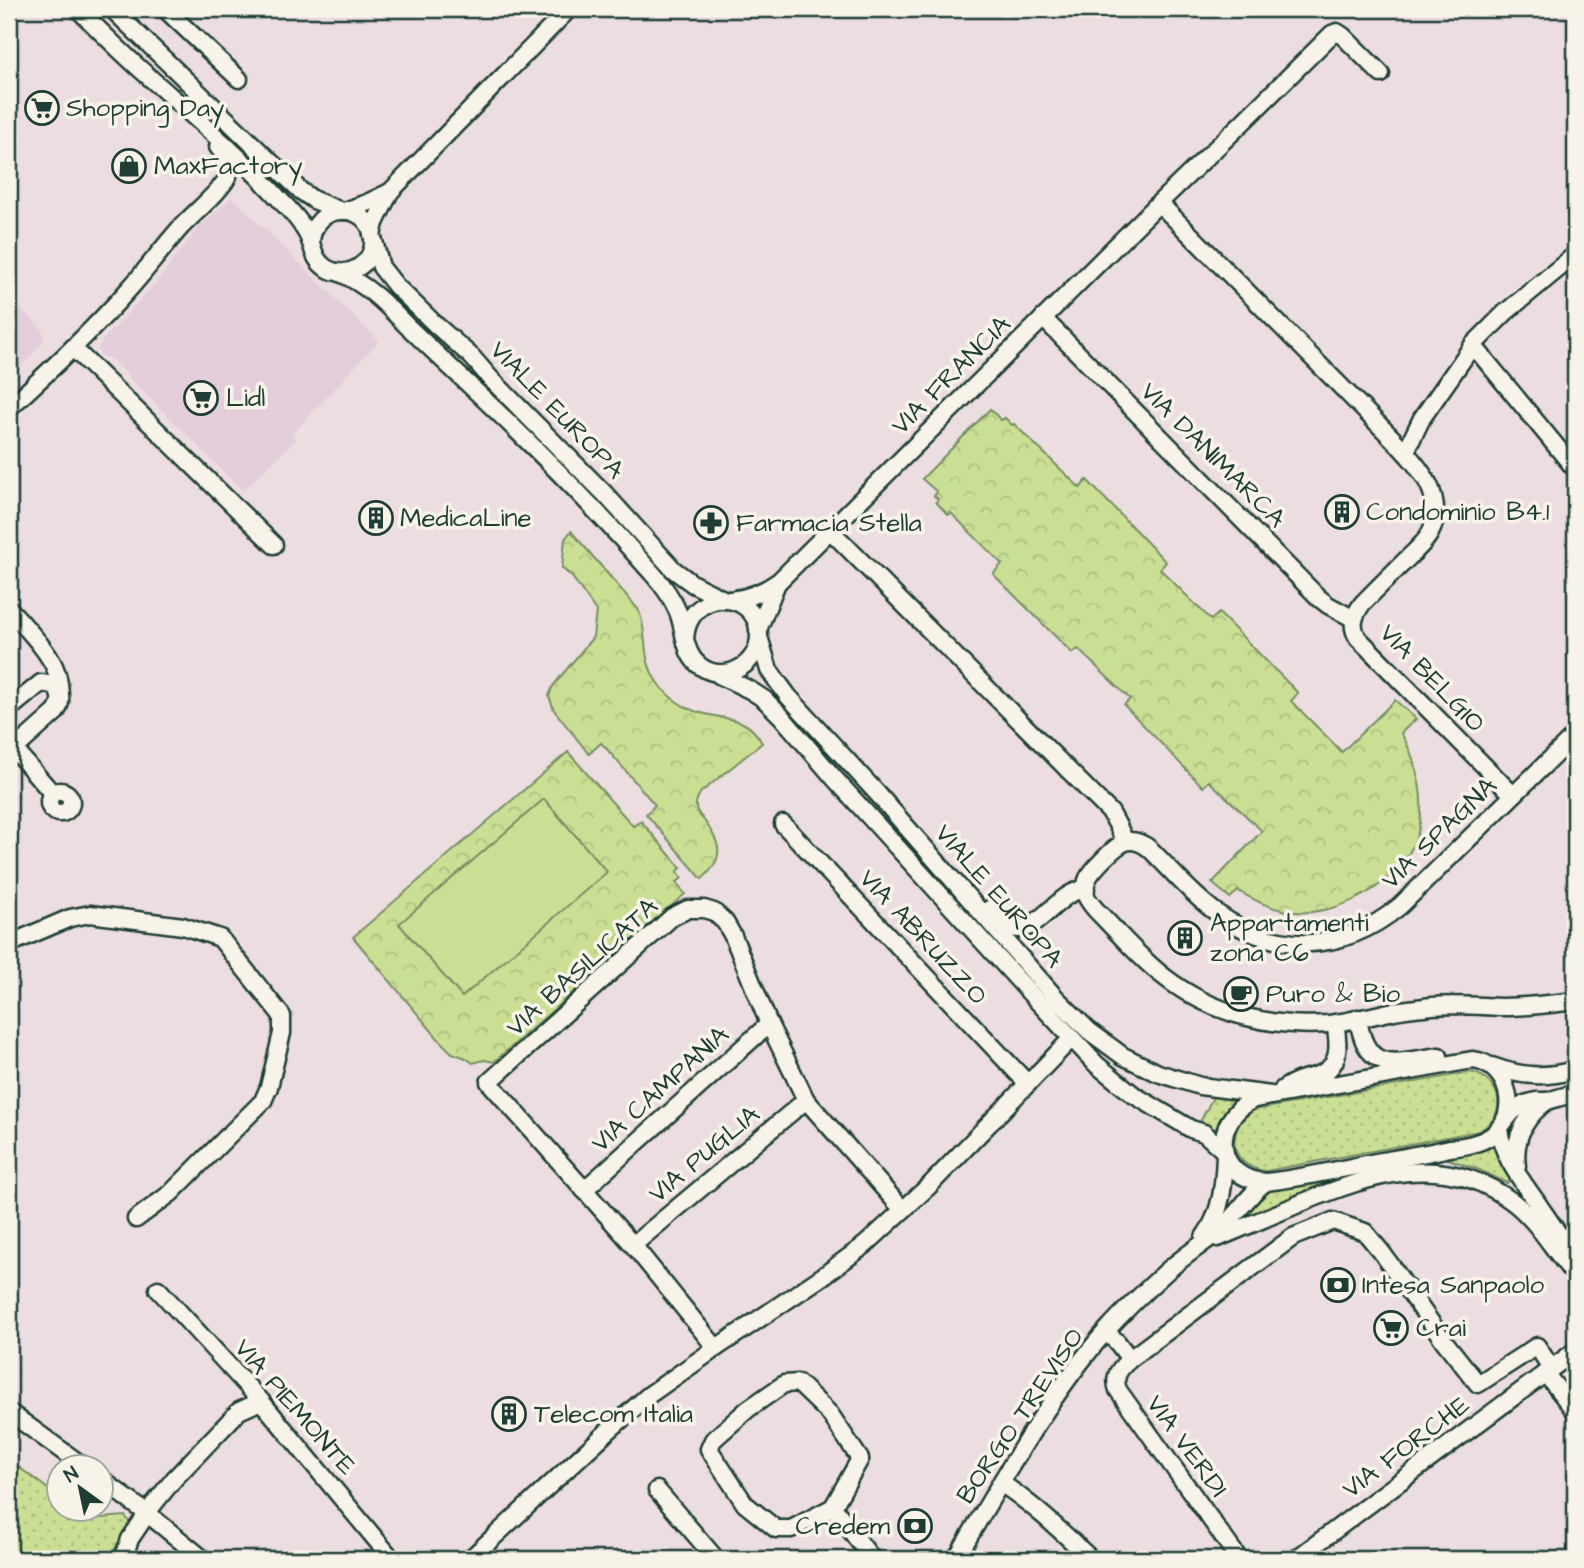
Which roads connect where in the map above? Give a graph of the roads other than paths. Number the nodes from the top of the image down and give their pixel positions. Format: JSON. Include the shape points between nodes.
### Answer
{"nodes":[{"id":1,"x":78,"y":9,"type":"edge"},
{"id":2,"x":112,"y":9,"type":"edge"},
{"id":3,"x":165,"y":9,"type":"edge"},
{"id":4,"x":569,"y":9,"type":"edge"},
{"id":5,"x":137,"y":66,"type":"junction"},
{"id":6,"x":1381,"y":74,"type":"dead end"},
{"id":7,"x":239,"y":79,"type":"dead end"},
{"id":8,"x":223,"y":184,"type":"junction"},
{"id":9,"x":390,"y":192,"type":"junction"},
{"id":10,"x":1158,"y":203,"type":"junction"},
{"id":11,"x":342,"y":211,"type":"junction"},
{"id":12,"x":293,"y":215,"type":"junction"},
{"id":13,"x":373,"y":236,"type":"junction"},
{"id":14,"x":311,"y":243,"type":"junction"},
{"id":15,"x":1575,"y":255,"type":"edge"},
{"id":16,"x":340,"y":272,"type":"junction"},
{"id":17,"x":1043,"y":318,"type":"junction"},
{"id":18,"x":1474,"y":345,"type":"junction"},
{"id":19,"x":73,"y":348,"type":"junction"},
{"id":20,"x":9,"y":408,"type":"edge"},
{"id":21,"x":1398,"y":444,"type":"junction"},
{"id":22,"x":1575,"y":469,"type":"edge"},
{"id":23,"x":830,"y":530,"type":"junction"},
{"id":24,"x":274,"y":545,"type":"dead end"},
{"id":25,"x":779,"y":581,"type":"junction"},
{"id":26,"x":728,"y":600,"type":"junction"},
{"id":27,"x":9,"y":609,"type":"edge"},
{"id":28,"x":1354,"y":619,"type":"junction"},
{"id":29,"x":758,"y":632,"type":"junction"},
{"id":30,"x":685,"y":639,"type":"junction"},
{"id":31,"x":38,"y":642,"type":"junction"},
{"id":32,"x":714,"y":672,"type":"junction"},
{"id":33,"x":32,"y":689,"type":"junction"},
{"id":34,"x":60,"y":694,"type":"junction"},
{"id":35,"x":9,"y":709,"type":"edge"},
{"id":36,"x":1575,"y":735,"type":"edge"},
{"id":37,"x":12,"y":752,"type":"edge"},
{"id":38,"x":53,"y":794,"type":"dead end"},
{"id":39,"x":1513,"y":795,"type":"junction"},
{"id":40,"x":901,"y":822,"type":"junction"},
{"id":41,"x":783,"y":824,"type":"dead end"},
{"id":42,"x":1125,"y":842,"type":"junction"},
{"id":43,"x":1086,"y":889,"type":"junction"},
{"id":44,"x":9,"y":944,"type":"edge"},
{"id":45,"x":1575,"y":1001,"type":"edge"},
{"id":46,"x":1358,"y":1018,"type":"junction"},
{"id":47,"x":1335,"y":1023,"type":"junction"},
{"id":48,"x":769,"y":1024,"type":"junction"},
{"id":49,"x":1072,"y":1039,"type":"junction"},
{"id":50,"x":1472,"y":1060,"type":"junction"},
{"id":51,"x":1492,"y":1066,"type":"junction"},
{"id":52,"x":1575,"y":1070,"type":"edge"},
{"id":53,"x":1303,"y":1079,"type":"junction"},
{"id":54,"x":1028,"y":1084,"type":"junction"},
{"id":55,"x":1211,"y":1088,"type":"junction"},
{"id":56,"x":1575,"y":1093,"type":"edge"},
{"id":57,"x":1274,"y":1095,"type":"junction"},
{"id":58,"x":806,"y":1100,"type":"junction"},
{"id":59,"x":1547,"y":1101,"type":"junction"},
{"id":60,"x":1501,"y":1126,"type":"junction"},
{"id":61,"x":1192,"y":1129,"type":"junction"},
{"id":62,"x":1225,"y":1153,"type":"junction"},
{"id":63,"x":1405,"y":1157,"type":"junction"},
{"id":64,"x":1520,"y":1179,"type":"junction"},
{"id":65,"x":1266,"y":1182,"type":"junction"},
{"id":66,"x":1223,"y":1189,"type":"junction"},
{"id":67,"x":584,"y":1190,"type":"junction"},
{"id":68,"x":903,"y":1210,"type":"junction"},
{"id":69,"x":136,"y":1219,"type":"dead end"},
{"id":70,"x":1561,"y":1238,"type":"junction"},
{"id":71,"x":633,"y":1245,"type":"junction"},
{"id":72,"x":1193,"y":1249,"type":"junction"},
{"id":73,"x":1575,"y":1258,"type":"edge"},
{"id":74,"x":1575,"y":1275,"type":"edge"},
{"id":75,"x":158,"y":1289,"type":"dead end"},
{"id":76,"x":1106,"y":1332,"type":"junction"},
{"id":77,"x":716,"y":1348,"type":"junction"},
{"id":78,"x":1575,"y":1351,"type":"edge"},
{"id":79,"x":1130,"y":1359,"type":"junction"},
{"id":80,"x":1548,"y":1371,"type":"junction"},
{"id":81,"x":261,"y":1401,"type":"junction"},
{"id":82,"x":1575,"y":1411,"type":"edge"},
{"id":83,"x":9,"y":1412,"type":"edge"},
{"id":84,"x":64,"y":1452,"type":"edge"},
{"id":85,"x":1001,"y":1483,"type":"junction"},
{"id":86,"x":116,"y":1490,"type":"edge"},
{"id":87,"x":657,"y":1490,"type":"dead end"},
{"id":88,"x":833,"y":1507,"type":"junction"},
{"id":89,"x":148,"y":1514,"type":"junction"},
{"id":90,"x":123,"y":1559,"type":"edge"},
{"id":91,"x":203,"y":1559,"type":"edge"},
{"id":92,"x":392,"y":1559,"type":"edge"},
{"id":93,"x":470,"y":1559,"type":"edge"},
{"id":94,"x":716,"y":1559,"type":"edge"},
{"id":95,"x":872,"y":1559,"type":"edge"},
{"id":96,"x":956,"y":1559,"type":"edge"},
{"id":97,"x":1091,"y":1559,"type":"edge"},
{"id":98,"x":1239,"y":1559,"type":"edge"},
{"id":99,"x":1296,"y":1559,"type":"edge"}],
"edges":[{"from":1,"to":5,"type":"street","name":"VIALE EUROPA"},
{"from":2,"to":11,"type":"street","name":"VIALE EUROPA","via":[[301,191]]},
{"from":3,"to":7,"type":"street"},
{"from":4,"to":9,"type":"street"},
{"from":5,"to":8,"type":"street","via":[[225,155],[229,169]]},
{"from":5,"to":12,"type":"street","name":"VIALE EUROPA","via":[[264,182]]},
{"from":6,"to":10,"type":"street","name":"VIA FRANCIA","via":[[1343,36],[1332,34]]},
{"from":8,"to":12,"type":"street","via":[[236,180],[253,183]]},
{"from":8,"to":19,"type":"street"},
{"from":9,"to":11,"type":"street"},
{"from":9,"to":13,"type":"street"},
{"from":10,"to":17,"type":"street","name":"VIA FRANCIA"},
{"from":10,"to":21,"type":"street"},
{"from":11,"to":13,"type":"street","name":"VIALE EUROPA","via":[[362,218]]},
{"from":11,"to":14,"type":"street","via":[[320,219]]},
{"from":12,"to":14,"type":"street","name":"VIALE EUROPA"},
{"from":13,"to":16,"type":"street","via":[[365,263]]},
{"from":13,"to":26,"type":"street","name":"VIALE EUROPA","via":[[378,258],[392,282],[472,357],[674,570]]},
{"from":14,"to":16,"type":"street","name":"VIALE EUROPA","via":[[319,262]]},
{"from":15,"to":18,"type":"street"},
{"from":16,"to":30,"type":"street","name":"VIALE EUROPA","via":[[379,297],[592,506],[662,584],[678,611]]},
{"from":17,"to":23,"type":"street","name":"VIA FRANCIA"},
{"from":17,"to":28,"type":"street","name":"VIA DANIMARCA","via":[[1319,598]]},
{"from":18,"to":21,"type":"street","via":[[1422,418],[1408,447]]},
{"from":18,"to":22,"type":"street"},
{"from":19,"to":20,"type":"street"},
{"from":19,"to":24,"type":"street"},
{"from":21,"to":28,"type":"street","name":"VIA BELGIO","via":[[1431,489],[1435,514],[1431,531],[1362,604]]},
{"from":23,"to":25,"type":"street","name":"VIA FRANCIA"},
{"from":23,"to":42,"type":"street","via":[[1111,813]]},
{"from":25,"to":26,"type":"street","name":"VIA FRANCIA","via":[[752,596]]},
{"from":25,"to":29,"type":"street","name":"VIA FRANCIA"},
{"from":26,"to":29,"type":"street","name":"VIALE EUROPA","via":[[748,611]]},
{"from":26,"to":30,"type":"street","via":[[706,603],[696,611],[686,626]]},
{"from":27,"to":31,"type":"street"},
{"from":28,"to":39,"type":"street","name":"VIA BELGIO","via":[[1358,638]]},
{"from":29,"to":32,"type":"street","via":[[756,652],[746,665],[730,673]]},
{"from":29,"to":40,"type":"street","name":"VIALE EUROPA","via":[[773,677]]},
{"from":30,"to":32,"type":"street","name":"VIALE EUROPA","via":[[694,661]]},
{"from":31,"to":33,"type":"street","via":[[41,671]]},
{"from":31,"to":34,"type":"street","via":[[55,666]]},
{"from":32,"to":49,"type":"street","name":"VIALE EUROPA","via":[[764,699],[781,716]]},
{"from":33,"to":34,"type":"street","via":[[48,683]]},
{"from":33,"to":35,"type":"street"},
{"from":34,"to":37,"type":"street","via":[[56,712]]},
{"from":36,"to":39,"type":"street","name":"VIA SPAGNA"},
{"from":37,"to":38,"type":"street"},
{"from":39,"to":42,"type":"street","name":"VIA SPAGNA","via":[[1387,917],[1349,936],[1319,942],[1279,940],[1242,928],[1207,905],[1146,846]]},
{"from":40,"to":43,"type":"street","via":[[948,859],[1010,927],[1028,928],[1069,893]]},
{"from":40,"to":55,"type":"street","name":"VIALE EUROPA","via":[[1089,1031],[1138,1064]]},
{"from":41,"to":54,"type":"street","name":"VIA ABRUZZO"},
{"from":42,"to":43,"type":"street","via":[[1090,875]]},
{"from":43,"to":47,"type":"street","via":[[1095,909],[1150,965],[1185,991],[1247,1018],[1279,1024]]},
{"from":44,"to":69,"type":"street","via":[[90,914],[183,926],[220,938],[282,1016],[282,1033],[263,1101],[172,1193]]},
{"from":45,"to":46,"type":"street","via":[[1538,1006],[1434,1006]]},
{"from":46,"to":47,"type":"street"},
{"from":46,"to":50,"type":"street","via":[[1365,1046],[1384,1061],[1452,1054]]},
{"from":47,"to":53,"type":"street","via":[[1338,1049],[1333,1063],[1324,1072]]},
{"from":48,"to":58,"type":"street"},
{"from":48,"to":67,"type":"street","name":"VIA CAMPANIA"},
{"from":48,"to":67,"type":"street","name":"VIA BASILICATA","via":[[725,922],[704,909],[688,909],[672,917],[489,1082]]},
{"from":49,"to":54,"type":"street"},
{"from":49,"to":61,"type":"street","name":"VIALE EUROPA","via":[[1134,1095]]},
{"from":50,"to":51,"type":"street"},
{"from":50,"to":57,"type":"street"},
{"from":51,"to":52,"type":"street","via":[[1539,1076]]},
{"from":51,"to":60,"type":"street","via":[[1508,1093]]},
{"from":53,"to":55,"type":"street"},
{"from":53,"to":57,"type":"street"},
{"from":54,"to":68,"type":"street"},
{"from":55,"to":57,"type":"street","name":"VIALE EUROPA"},
{"from":56,"to":59,"type":"street"},
{"from":57,"to":62,"type":"street","name":"BORGO TREVISO","via":[[1254,1099],[1233,1115],[1224,1132]]},
{"from":58,"to":68,"type":"street"},
{"from":58,"to":71,"type":"street","name":"VIA PUGLIA"},
{"from":59,"to":60,"type":"street","via":[[1525,1104]]},
{"from":59,"to":64,"type":"street","via":[[1520,1133],[1516,1154]]},
{"from":60,"to":63,"type":"street","via":[[1477,1142]]},
{"from":60,"to":64,"type":"street","via":[[1501,1141]]},
{"from":61,"to":62,"type":"street","name":"VIALE EUROPA","via":[[1204,1133]]},
{"from":61,"to":66,"type":"street","via":[[1214,1158]]},
{"from":62,"to":65,"type":"street","name":"VIALE EUROPA","via":[[1242,1174]]},
{"from":62,"to":66,"type":"street","name":"BORGO TREVISO"},
{"from":63,"to":65,"type":"street"},
{"from":63,"to":70,"type":"street","via":[[1446,1163],[1491,1180]]},
{"from":64,"to":70,"type":"street"},
{"from":65,"to":72,"type":"street","name":"BORGO TREVISO","via":[[1224,1227]]},
{"from":66,"to":72,"type":"street","name":"BORGO TREVISO","via":[[1209,1230]]},
{"from":67,"to":71,"type":"street"},
{"from":68,"to":77,"type":"street","via":[[823,1276]]},
{"from":70,"to":73,"type":"street"},
{"from":71,"to":77,"type":"street"},
{"from":72,"to":74,"type":"street","via":[[1354,1182],[1421,1171],[1475,1181],[1511,1201]]},
{"from":72,"to":76,"type":"street","name":"BORGO TREVISO"},
{"from":75,"to":81,"type":"street","name":"VIA PIEMONTE"},
{"from":76,"to":79,"type":"street"},
{"from":76,"to":85,"type":"street","name":"BORGO TREVISO","via":[[1062,1388]]},
{"from":77,"to":93,"type":"street","via":[[640,1403]]},
{"from":78,"to":80,"type":"street","name":"VIA FORCHE"},
{"from":79,"to":80,"type":"street","via":[[1293,1237],[1333,1221],[1365,1232],[1478,1384],[1537,1346]]},
{"from":79,"to":98,"type":"street","name":"VIA VERDI","via":[[1117,1373],[1118,1390]]},
{"from":80,"to":82,"type":"street"},
{"from":80,"to":99,"type":"street","name":"VIA FORCHE"},
{"from":81,"to":89,"type":"street","via":[[239,1411],[174,1479]]},
{"from":81,"to":92,"type":"street","name":"VIA PIEMONTE"},
{"from":83,"to":84,"type":"street"},
{"from":85,"to":96,"type":"street","name":"BORGO TREVISO"},
{"from":85,"to":97,"type":"street"},
{"from":86,"to":89,"type":"street"},
{"from":87,"to":94,"type":"street"},
{"from":88,"to":88,"type":"street","via":[[791,1529],[776,1529],[745,1504],[709,1449],[713,1440],[784,1384],[798,1383],[830,1414],[860,1459]]},
{"from":88,"to":95,"type":"street"},
{"from":89,"to":90,"type":"street","via":[[130,1539]]},
{"from":89,"to":91,"type":"street"}]}
